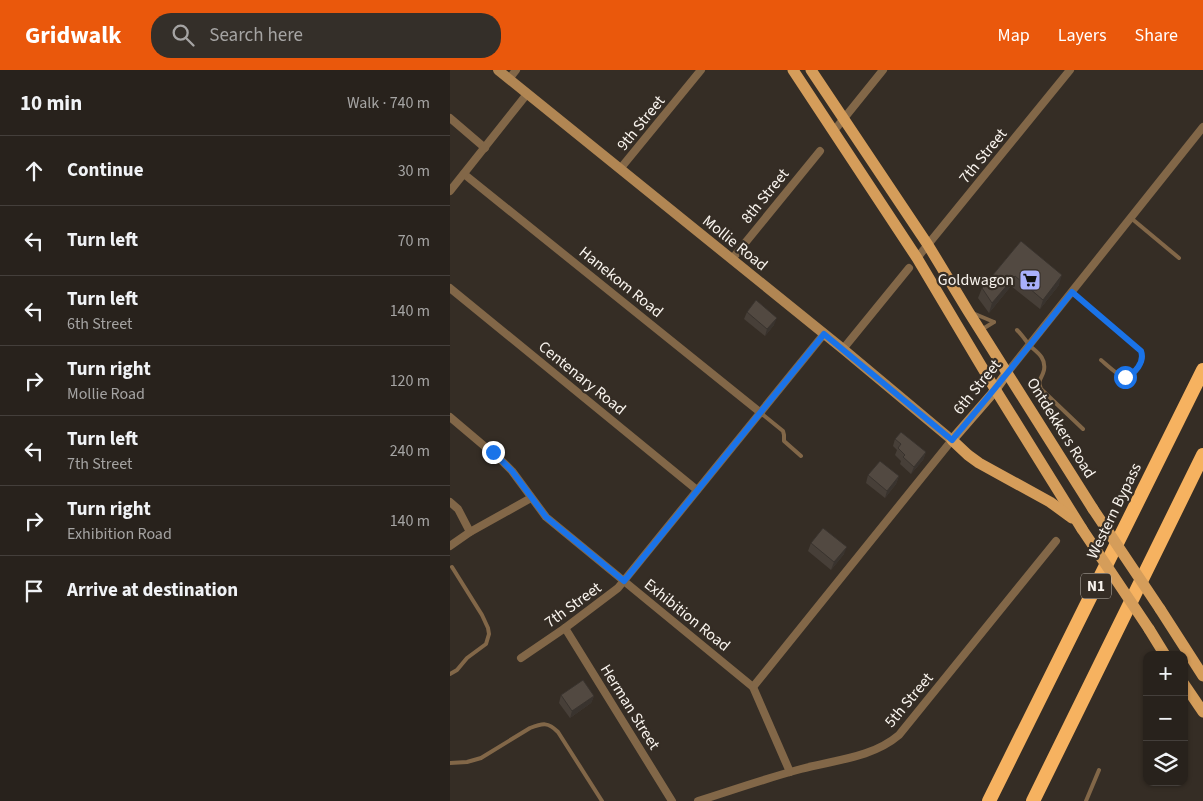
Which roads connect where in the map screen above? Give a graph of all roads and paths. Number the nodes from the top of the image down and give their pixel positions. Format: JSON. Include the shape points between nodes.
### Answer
{"nodes":[{"id":1,"x":498,"y":70,"type":"edge"},
{"id":2,"x":516,"y":70,"type":"edge"},
{"id":3,"x":701,"y":70,"type":"edge"},
{"id":4,"x":792,"y":70,"type":"edge"},
{"id":5,"x":811,"y":70,"type":"edge"},
{"id":6,"x":883,"y":70,"type":"edge"},
{"id":7,"x":1070,"y":70,"type":"edge"},
{"id":8,"x":509,"y":79,"type":"junction"},
{"id":9,"x":527,"y":94,"type":"junction"},
{"id":10,"x":450,"y":118,"type":"edge"},
{"id":11,"x":843,"y":120,"type":"junction"},
{"id":12,"x":1203,"y":127,"type":"edge"},
{"id":13,"x":833,"y":132,"type":"junction"},
{"id":14,"x":485,"y":148,"type":"junction"},
{"id":15,"x":820,"y":151,"type":"dead end"},
{"id":16,"x":620,"y":169,"type":"junction"},
{"id":17,"x":464,"y":174,"type":"junction"},
{"id":18,"x":450,"y":191,"type":"edge"},
{"id":19,"x":1131,"y":218,"type":"junction"},
{"id":20,"x":928,"y":245,"type":"junction"},
{"id":21,"x":917,"y":258,"type":"junction"},
{"id":22,"x":1179,"y":258,"type":"dead end"},
{"id":23,"x":732,"y":259,"type":"junction"},
{"id":24,"x":909,"y":268,"type":"dead end"},
{"id":25,"x":450,"y":288,"type":"edge"},
{"id":26,"x":1072,"y":292,"type":"junction"},
{"id":27,"x":1017,"y":330,"type":"dead end"},
{"id":28,"x":824,"y":334,"type":"junction"},
{"id":29,"x":1030,"y":345,"type":"junction"},
{"id":30,"x":843,"y":349,"type":"junction"},
{"id":31,"x":1101,"y":360,"type":"dead end"},
{"id":32,"x":1203,"y":370,"type":"edge"},
{"id":33,"x":1007,"y":373,"type":"junction"},
{"id":34,"x":995,"y":389,"type":"junction"},
{"id":35,"x":761,"y":413,"type":"junction"},
{"id":36,"x":450,"y":417,"type":"edge"},
{"id":37,"x":1083,"y":429,"type":"dead end"},
{"id":38,"x":952,"y":440,"type":"junction"},
{"id":39,"x":1203,"y":455,"type":"edge"},
{"id":40,"x":801,"y":456,"type":"dead end"},
{"id":41,"x":697,"y":490,"type":"junction"},
{"id":42,"x":531,"y":498,"type":"junction"},
{"id":43,"x":450,"y":502,"type":"edge"},
{"id":44,"x":1081,"y":526,"type":"junction"},
{"id":45,"x":470,"y":532,"type":"junction"},
{"id":46,"x":1056,"y":541,"type":"dead end"},
{"id":47,"x":450,"y":546,"type":"edge"},
{"id":48,"x":452,"y":567,"type":"dead end"},
{"id":49,"x":624,"y":581,"type":"junction"},
{"id":50,"x":565,"y":628,"type":"junction"},
{"id":51,"x":1163,"y":651,"type":"edge"},
{"id":52,"x":521,"y":658,"type":"dead end"},
{"id":53,"x":450,"y":674,"type":"edge"},
{"id":54,"x":1203,"y":676,"type":"edge"},
{"id":55,"x":753,"y":687,"type":"junction"},
{"id":56,"x":1188,"y":690,"type":"edge"},
{"id":57,"x":1203,"y":712,"type":"edge"},
{"id":58,"x":450,"y":763,"type":"edge"},
{"id":59,"x":1099,"y":770,"type":"dead end"},
{"id":60,"x":790,"y":772,"type":"junction"},
{"id":61,"x":602,"y":801,"type":"edge"},
{"id":62,"x":672,"y":801,"type":"edge"},
{"id":63,"x":698,"y":801,"type":"edge"},
{"id":64,"x":989,"y":801,"type":"edge"},
{"id":65,"x":1033,"y":801,"type":"edge"},
{"id":66,"x":1086,"y":801,"type":"edge"}],
"edges":[{"from":1,"to":8,"type":"main road","name":"Mollie Road"},
{"from":2,"to":8,"type":"street"},
{"from":3,"to":16,"type":"street","name":"9th Street"},
{"from":4,"to":13,"type":"main road"},
{"from":5,"to":11,"type":"main road","name":"Ontdekkers Road"},
{"from":6,"to":11,"type":"street"},
{"from":7,"to":20,"type":"street","name":"7th Street"},
{"from":8,"to":9,"type":"main road","name":"Mollie Road"},
{"from":9,"to":14,"type":"street"},
{"from":9,"to":16,"type":"main road","name":"Mollie Road"},
{"from":10,"to":14,"type":"street"},
{"from":11,"to":13,"type":"street"},
{"from":11,"to":20,"type":"main road","name":"Ontdekkers Road"},
{"from":12,"to":19,"type":"street","name":"6th Street"},
{"from":13,"to":21,"type":"main road"},
{"from":14,"to":17,"type":"street"},
{"from":15,"to":23,"type":"street","name":"8th Street"},
{"from":16,"to":23,"type":"main road","name":"Mollie Road"},
{"from":17,"to":18,"type":"street"},
{"from":17,"to":35,"type":"street","name":"Hanekom Road"},
{"from":19,"to":22,"type":"lane"},
{"from":19,"to":26,"type":"street","name":"6th Street"},
{"from":20,"to":21,"type":"street","name":"7th Street"},
{"from":20,"to":33,"type":"main road","name":"Ontdekkers Road"},
{"from":21,"to":34,"type":"main road"},
{"from":23,"to":28,"type":"main road","name":"Mollie Road"},
{"from":24,"to":30,"type":"street"},
{"from":25,"to":41,"type":"street","name":"Centenary Road"},
{"from":26,"to":29,"type":"street","name":"6th Street"},
{"from":26,"to":31,"type":"lane","via":[[1143,356],[1142,363],[1125,377]]},
{"from":27,"to":29,"type":"lane"},
{"from":28,"to":30,"type":"main road","name":"Mollie Road"},
{"from":28,"to":35,"type":"street","name":"7th Street"},
{"from":29,"to":33,"type":"street","name":"6th Street"},
{"from":29,"to":37,"type":"lane","via":[[1043,361],[1039,381],[1041,389]]},
{"from":30,"to":38,"type":"main road","name":"Mollie Road"},
{"from":32,"to":64,"type":"highway","name":"Western Bypass","number":"N1"},
{"from":33,"to":34,"type":"main road","name":"6th Street"},
{"from":33,"to":54,"type":"main road","name":"Ontdekkers Road","bridge":true},
{"from":34,"to":38,"type":"main road","name":"6th Street"},
{"from":34,"to":44,"type":"main road"},
{"from":35,"to":40,"type":"lane","via":[[784,433],[784,441]]},
{"from":35,"to":41,"type":"street","name":"7th Street"},
{"from":36,"to":42,"type":"street","name":"Exhibition Road","via":[[512,471]]},
{"from":38,"to":44,"type":"main road","via":[[979,463],[1050,502]]},
{"from":38,"to":55,"type":"street","name":"6th Street"},
{"from":39,"to":65,"type":"highway","number":"N1"},
{"from":41,"to":49,"type":"street","name":"7th Street"},
{"from":42,"to":45,"type":"street"},
{"from":42,"to":49,"type":"street","name":"Exhibition Road","via":[[546,517]]},
{"from":43,"to":45,"type":"street","via":[[458,509]]},
{"from":44,"to":51,"type":"main road","bridge":true},
{"from":45,"to":47,"type":"street"},
{"from":46,"to":60,"type":"street","name":"5th Street","via":[[899,735],[869,752]]},
{"from":48,"to":53,"type":"lane","via":[[482,615],[489,634],[486,644]]},
{"from":49,"to":50,"type":"street","name":"7th Street"},
{"from":49,"to":55,"type":"street","name":"Exhibition Road"},
{"from":50,"to":52,"type":"street","name":"7th Street"},
{"from":50,"to":62,"type":"street","name":"Herman Street"},
{"from":55,"to":60,"type":"street","name":"Exhibition Road"},
{"from":56,"to":57,"type":"main road"},
{"from":58,"to":61,"type":"lane","via":[[481,758],[530,728],[544,724],[558,732]]},
{"from":59,"to":66,"type":"lane"},
{"from":60,"to":63,"type":"street","name":"5th Street"}]}
